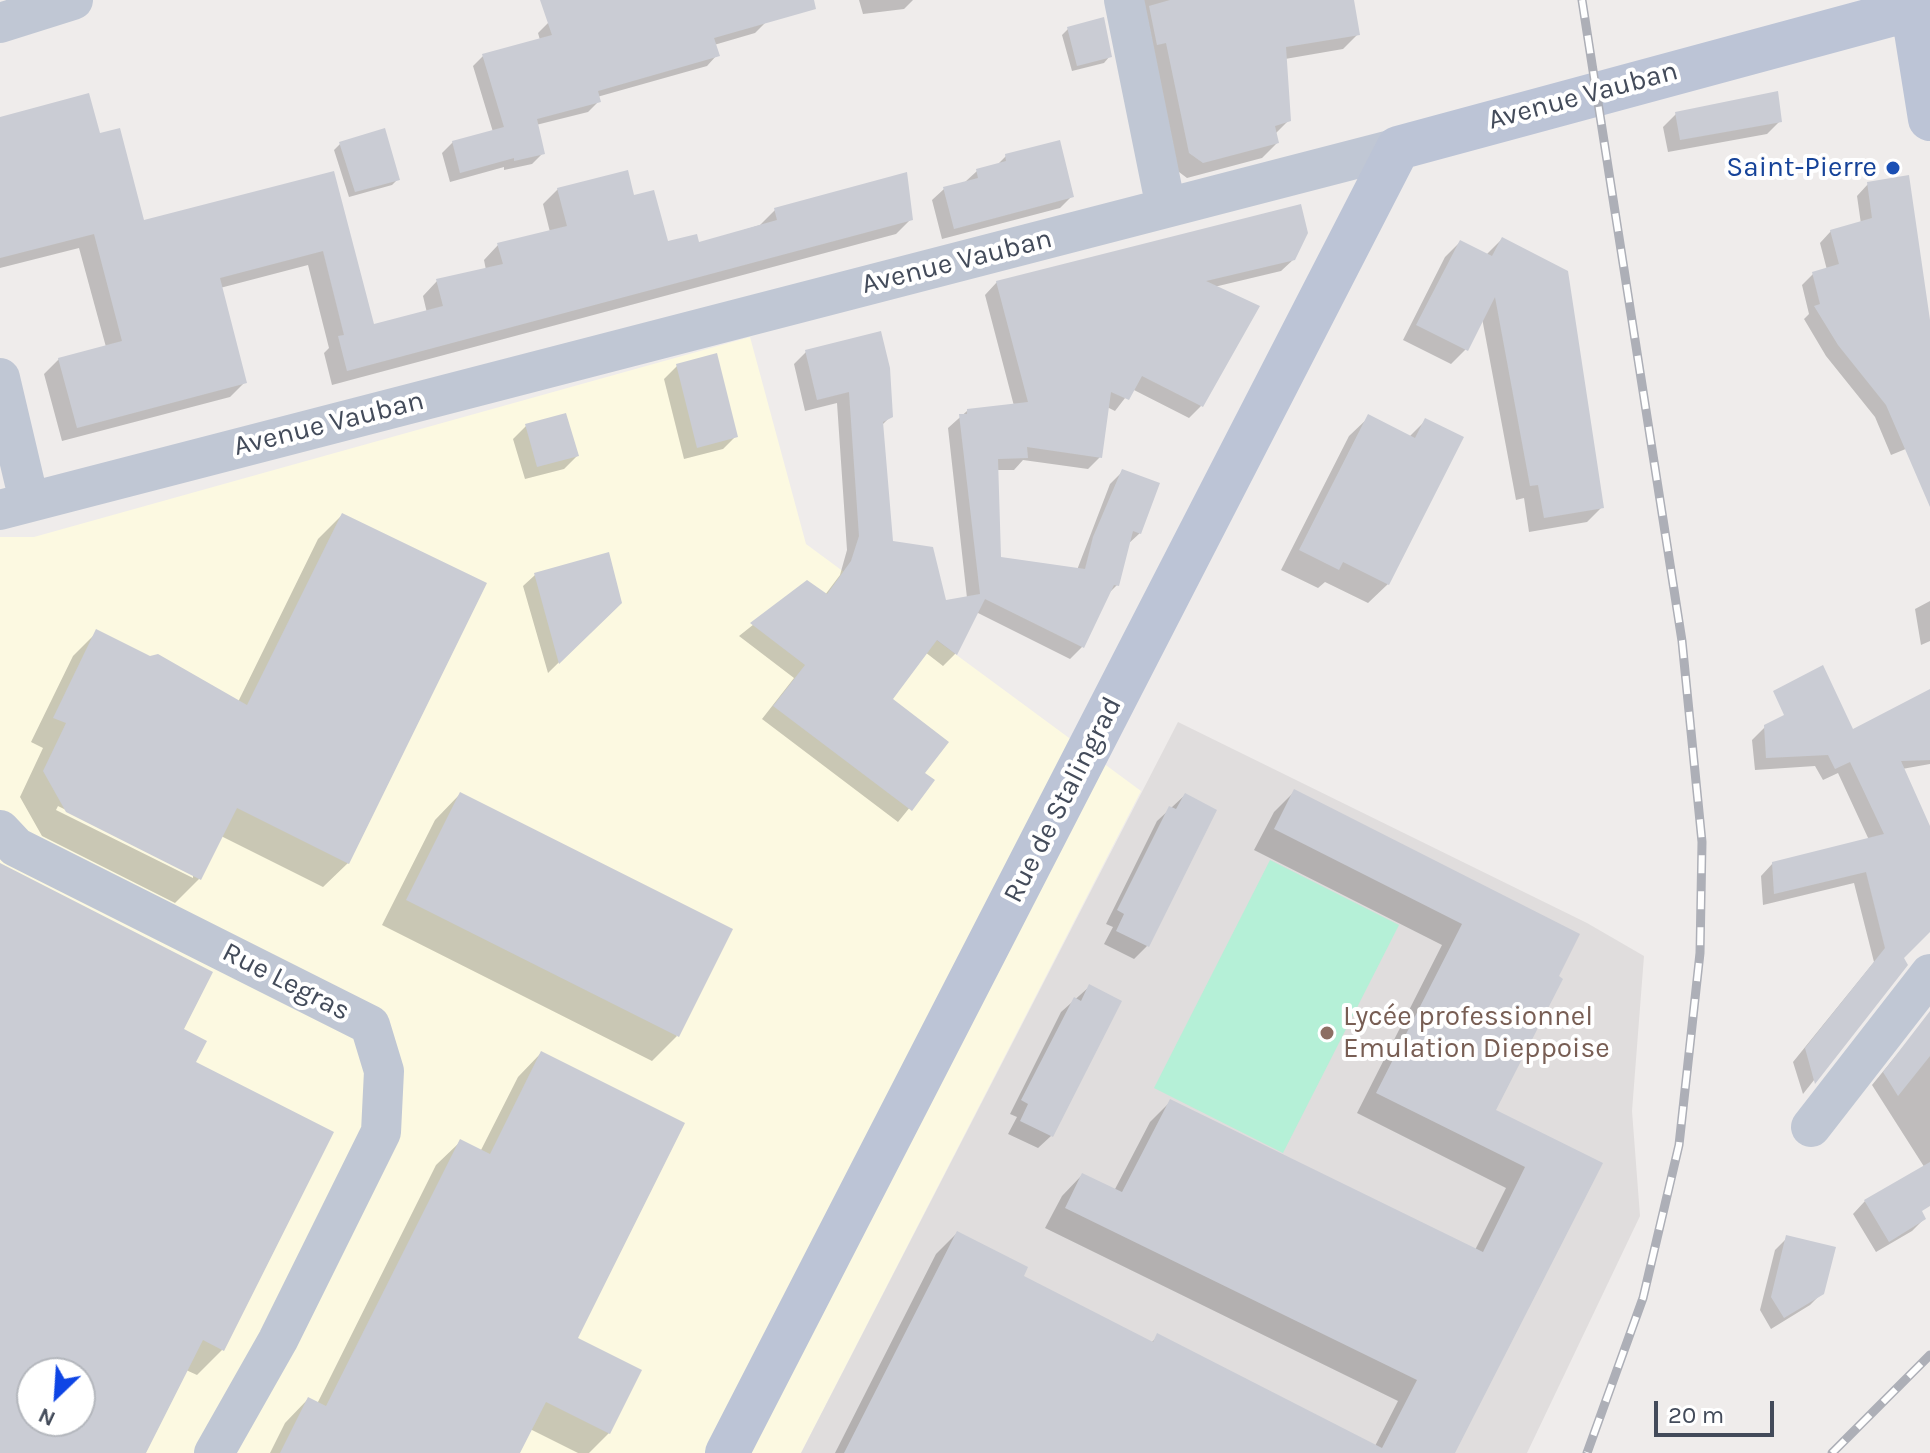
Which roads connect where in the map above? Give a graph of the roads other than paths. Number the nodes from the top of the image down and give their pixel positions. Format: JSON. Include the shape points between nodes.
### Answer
{"nodes":[{"id":1,"x":73,"y":0,"type":"edge"},
{"id":2,"x":1124,"y":0,"type":"edge"},
{"id":3,"x":1912,"y":4,"type":"edge"},
{"id":4,"x":0,"y":23,"type":"edge"},
{"id":5,"x":1930,"y":119,"type":"edge"},
{"id":6,"x":1398,"y":148,"type":"junction"},
{"id":7,"x":1166,"y":208,"type":"junction"},
{"id":8,"x":0,"y":378,"type":"edge"},
{"id":9,"x":10,"y":512,"type":"edge"},
{"id":10,"x":0,"y":830,"type":"edge"},
{"id":11,"x":1930,"y":974,"type":"edge"},
{"id":12,"x":1811,"y":1127,"type":"dead end"},
{"id":13,"x":214,"y":1453,"type":"edge"},
{"id":14,"x":727,"y":1453,"type":"edge"}],
"edges":[{"from":1,"to":4,"type":"street"},
{"from":2,"to":7,"type":"street"},
{"from":3,"to":5,"type":"street"},
{"from":3,"to":6,"type":"street","name":"Avenue Vauban"},
{"from":6,"to":7,"type":"street","name":"Avenue Vauban"},
{"from":6,"to":14,"type":"street","name":"Rue de Stalingrad"},
{"from":7,"to":9,"type":"street","name":"Avenue Vauban"},
{"from":8,"to":9,"type":"street"},
{"from":10,"to":13,"type":"street","name":"Rue Legras","via":[[16,847],[370,1025],[384,1071],[381,1132],[278,1340]]},
{"from":11,"to":12,"type":"street"}]}
